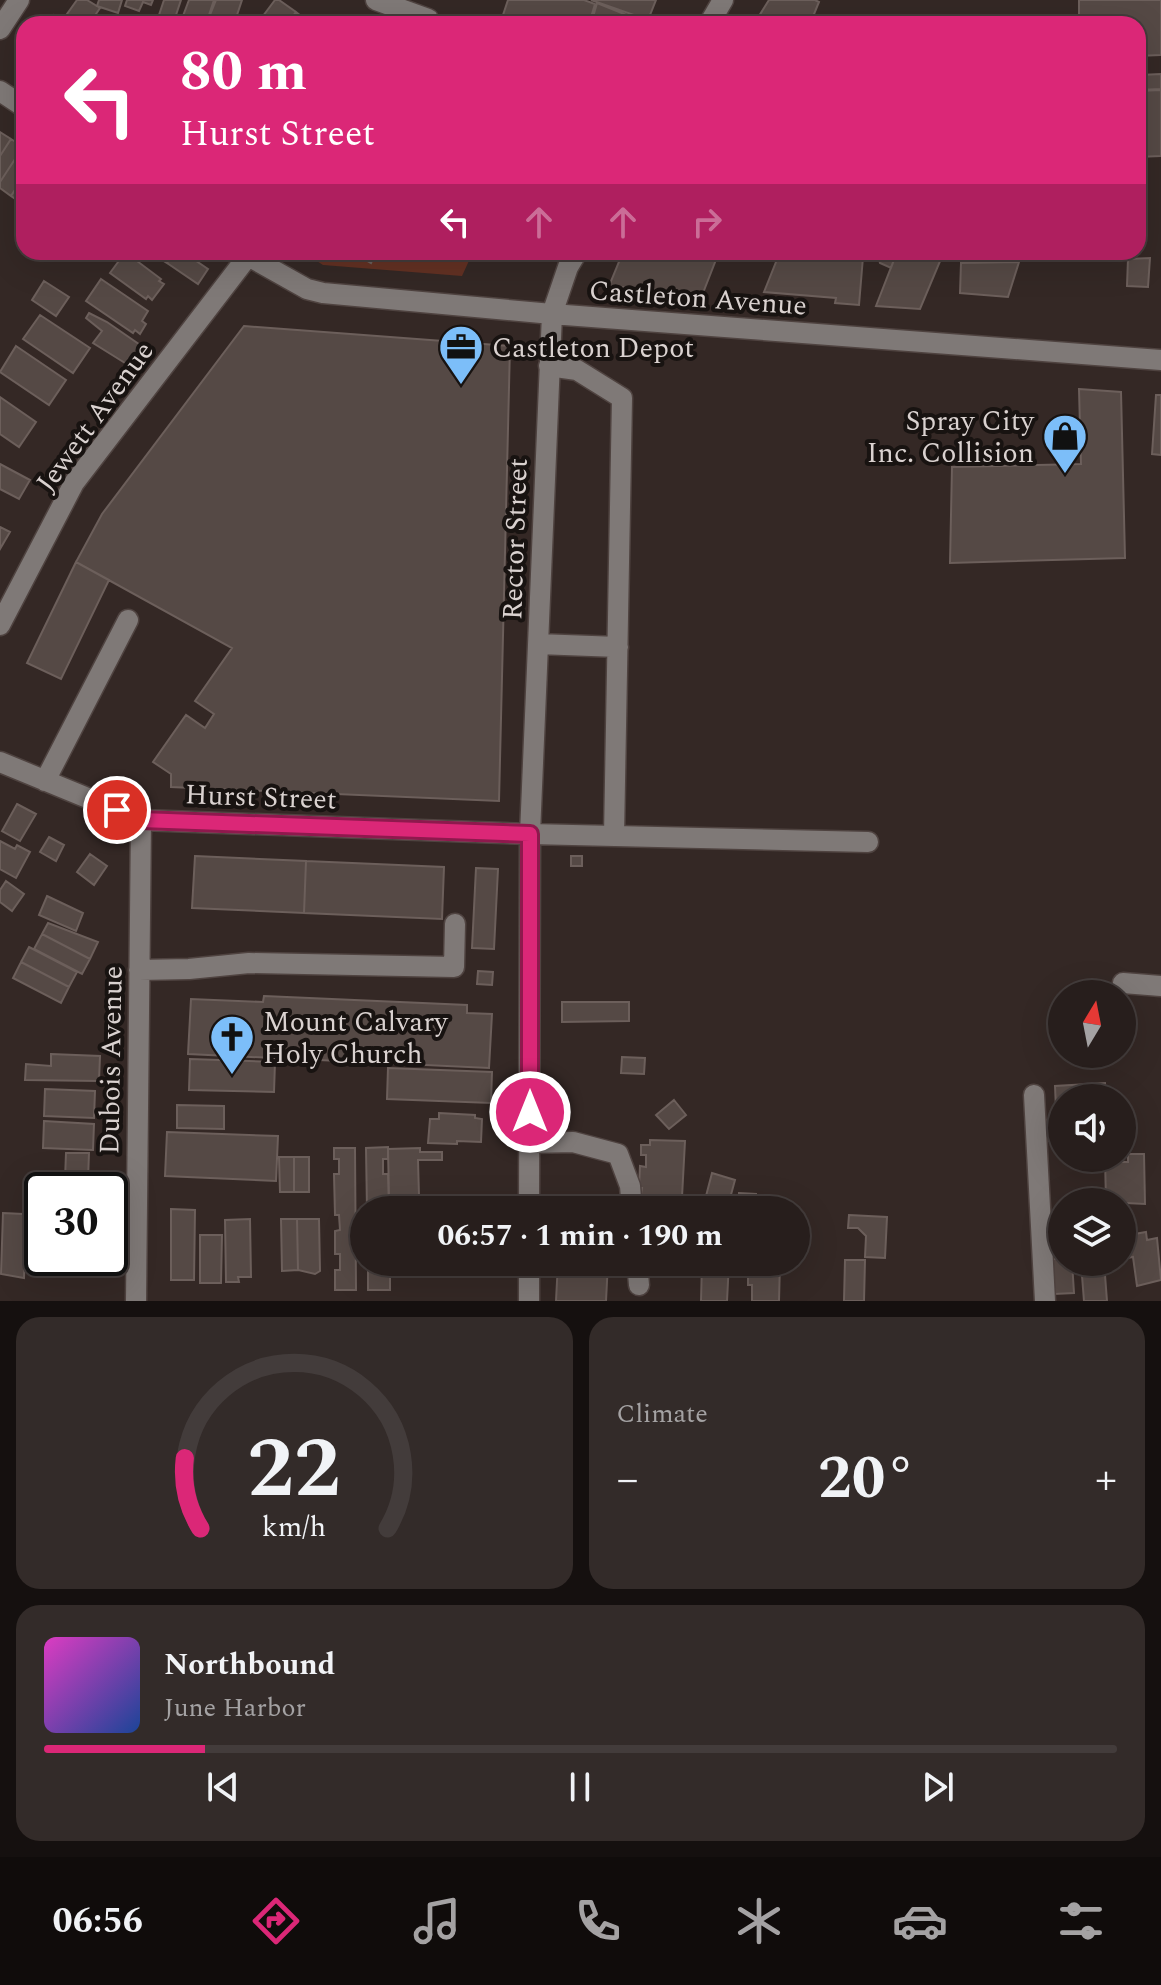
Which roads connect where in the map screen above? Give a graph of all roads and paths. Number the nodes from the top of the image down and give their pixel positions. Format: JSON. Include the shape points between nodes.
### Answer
{"nodes":[{"id":1,"x":19,"y":0,"type":"edge"},
{"id":2,"x":376,"y":0,"type":"edge"},
{"id":3,"x":412,"y":16,"type":"edge"},
{"id":4,"x":0,"y":29,"type":"edge"},
{"id":5,"x":242,"y":260,"type":"edge"},
{"id":6,"x":258,"y":260,"type":"edge"},
{"id":7,"x":572,"y":260,"type":"edge"},
{"id":8,"x":552,"y":314,"type":"junction"},
{"id":9,"x":1161,"y":360,"type":"edge"},
{"id":10,"x":549,"y":366,"type":"junction"},
{"id":11,"x":128,"y":620,"type":"dead end"},
{"id":12,"x":0,"y":625,"type":"edge"},
{"id":13,"x":538,"y":644,"type":"junction"},
{"id":14,"x":618,"y":647,"type":"junction"},
{"id":15,"x":0,"y":762,"type":"edge"},
{"id":16,"x":45,"y":781,"type":"junction"},
{"id":17,"x":141,"y":820,"type":"junction"},
{"id":18,"x":530,"y":834,"type":"junction"},
{"id":19,"x":614,"y":836,"type":"junction"},
{"id":20,"x":868,"y":842,"type":"dead end"},
{"id":21,"x":455,"y":924,"type":"dead end"},
{"id":22,"x":139,"y":970,"type":"junction"},
{"id":23,"x":1136,"y":984,"type":"edge"},
{"id":24,"x":1161,"y":986,"type":"edge"},
{"id":25,"x":1034,"y":1095,"type":"dead end"},
{"id":26,"x":529,"y":1143,"type":"junction"},
{"id":27,"x":529,"y":1196,"type":"edge"},
{"id":28,"x":631,"y":1196,"type":"edge"},
{"id":29,"x":529,"y":1276,"type":"edge"},
{"id":30,"x":638,"y":1276,"type":"edge"},
{"id":31,"x":639,"y":1285,"type":"dead end"},
{"id":32,"x":136,"y":1301,"type":"edge"},
{"id":33,"x":529,"y":1301,"type":"edge"},
{"id":34,"x":1045,"y":1301,"type":"edge"}],
"edges":[{"from":1,"to":4,"type":"street"},
{"from":2,"to":3,"type":"street"},
{"from":5,"to":12,"type":"street","name":"Jewett Avenue","via":[[74,483]]},
{"from":6,"to":8,"type":"street","name":"Castleton Avenue","via":[[317,292]]},
{"from":7,"to":8,"type":"street","name":"Rector Street"},
{"from":8,"to":9,"type":"street","name":"Castleton Avenue"},
{"from":8,"to":10,"type":"street","name":"Rector Street"},
{"from":10,"to":13,"type":"street","name":"Rector Street"},
{"from":10,"to":14,"type":"street","via":[[577,370],[622,398]]},
{"from":11,"to":16,"type":"street"},
{"from":13,"to":14,"type":"street"},
{"from":13,"to":18,"type":"street","name":"Rector Street"},
{"from":14,"to":19,"type":"street"},
{"from":15,"to":16,"type":"street","name":"Hurst Street"},
{"from":16,"to":17,"type":"street","name":"Hurst Street"},
{"from":17,"to":18,"type":"street","name":"Hurst Street"},
{"from":17,"to":22,"type":"street","name":"Dubois Avenue"},
{"from":18,"to":19,"type":"street","name":"Hurst Street"},
{"from":18,"to":26,"type":"street","name":"Rector Street"},
{"from":19,"to":20,"type":"street","name":"Hurst Street"},
{"from":21,"to":22,"type":"street","via":[[454,967],[249,963]]},
{"from":22,"to":32,"type":"street","name":"Dubois Avenue"},
{"from":23,"to":24,"type":"street"},
{"from":25,"to":34,"type":"street"},
{"from":26,"to":27,"type":"street","name":"Rector Street"},
{"from":26,"to":28,"type":"street","via":[[573,1142],[618,1154]]},
{"from":29,"to":33,"type":"street"},
{"from":30,"to":31,"type":"street"}]}
